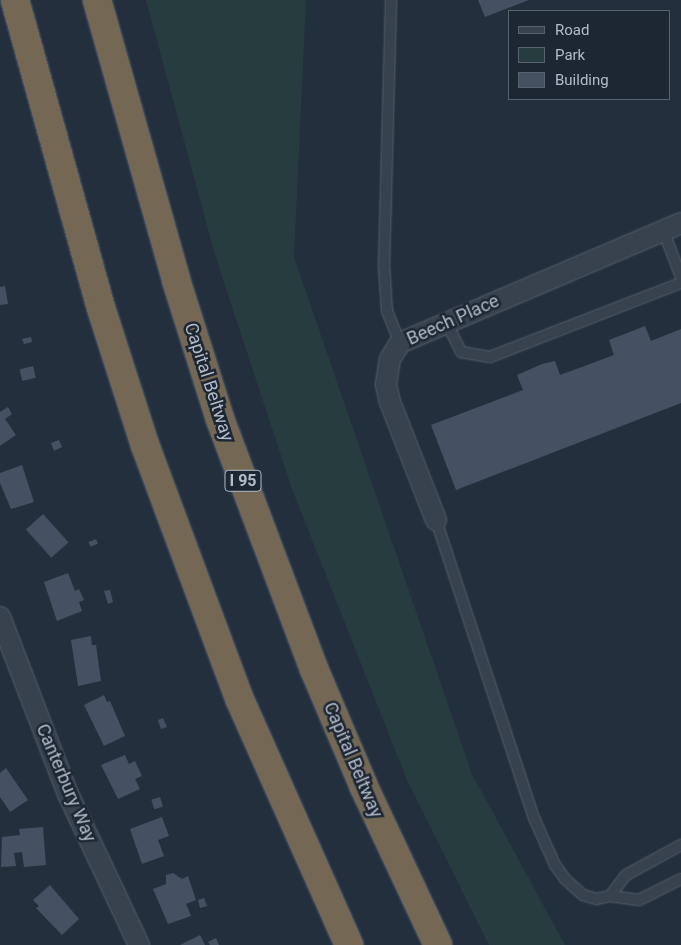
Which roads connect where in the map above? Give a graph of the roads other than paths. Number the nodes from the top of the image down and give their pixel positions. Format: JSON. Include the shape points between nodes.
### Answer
{"nodes":[{"id":1,"x":15,"y":0,"type":"edge"},
{"id":2,"x":97,"y":0,"type":"edge"},
{"id":3,"x":391,"y":0,"type":"edge"},
{"id":4,"x":672,"y":227,"type":"edge"},
{"id":5,"x":681,"y":277,"type":"edge"},
{"id":6,"x":681,"y":283,"type":"edge"},
{"id":7,"x":446,"y":322,"type":"junction"},
{"id":8,"x":400,"y":343,"type":"junction"},
{"id":9,"x":436,"y":520,"type":"joint"},
{"id":10,"x":0,"y":617,"type":"edge"},
{"id":11,"x":681,"y":845,"type":"edge"},
{"id":12,"x":681,"y":879,"type":"edge"},
{"id":13,"x":610,"y":896,"type":"junction"},
{"id":14,"x":139,"y":945,"type":"edge"},
{"id":15,"x":349,"y":945,"type":"edge"},
{"id":16,"x":438,"y":945,"type":"edge"}],
"edges":[{"from":1,"to":15,"type":"highway","via":[[98,298],[151,463],[240,700]]},
{"from":2,"to":16,"type":"highway","name":"Capital Beltway","number":"I 95","via":[[176,280],[230,446],[318,678],[364,788]]},
{"from":3,"to":8,"type":"lane","via":[[384,265],[387,311]]},
{"from":4,"to":5,"type":"lane"},
{"from":4,"to":7,"type":"street","name":"Beech Place"},
{"from":6,"to":7,"type":"lane","via":[[490,357],[461,352]]},
{"from":7,"to":8,"type":"street","name":"Beech Place"},
{"from":8,"to":9,"type":"street","name":"Beech Place","via":[[390,359],[386,384]]},
{"from":9,"to":13,"type":"lane","via":[[543,844],[565,880],[583,895],[596,899]]},
{"from":10,"to":14,"type":"street","name":"Canterbury Way","via":[[68,794]]},
{"from":11,"to":13,"type":"lane","via":[[626,874]]},
{"from":12,"to":13,"type":"lane","via":[[639,900]]}]}
